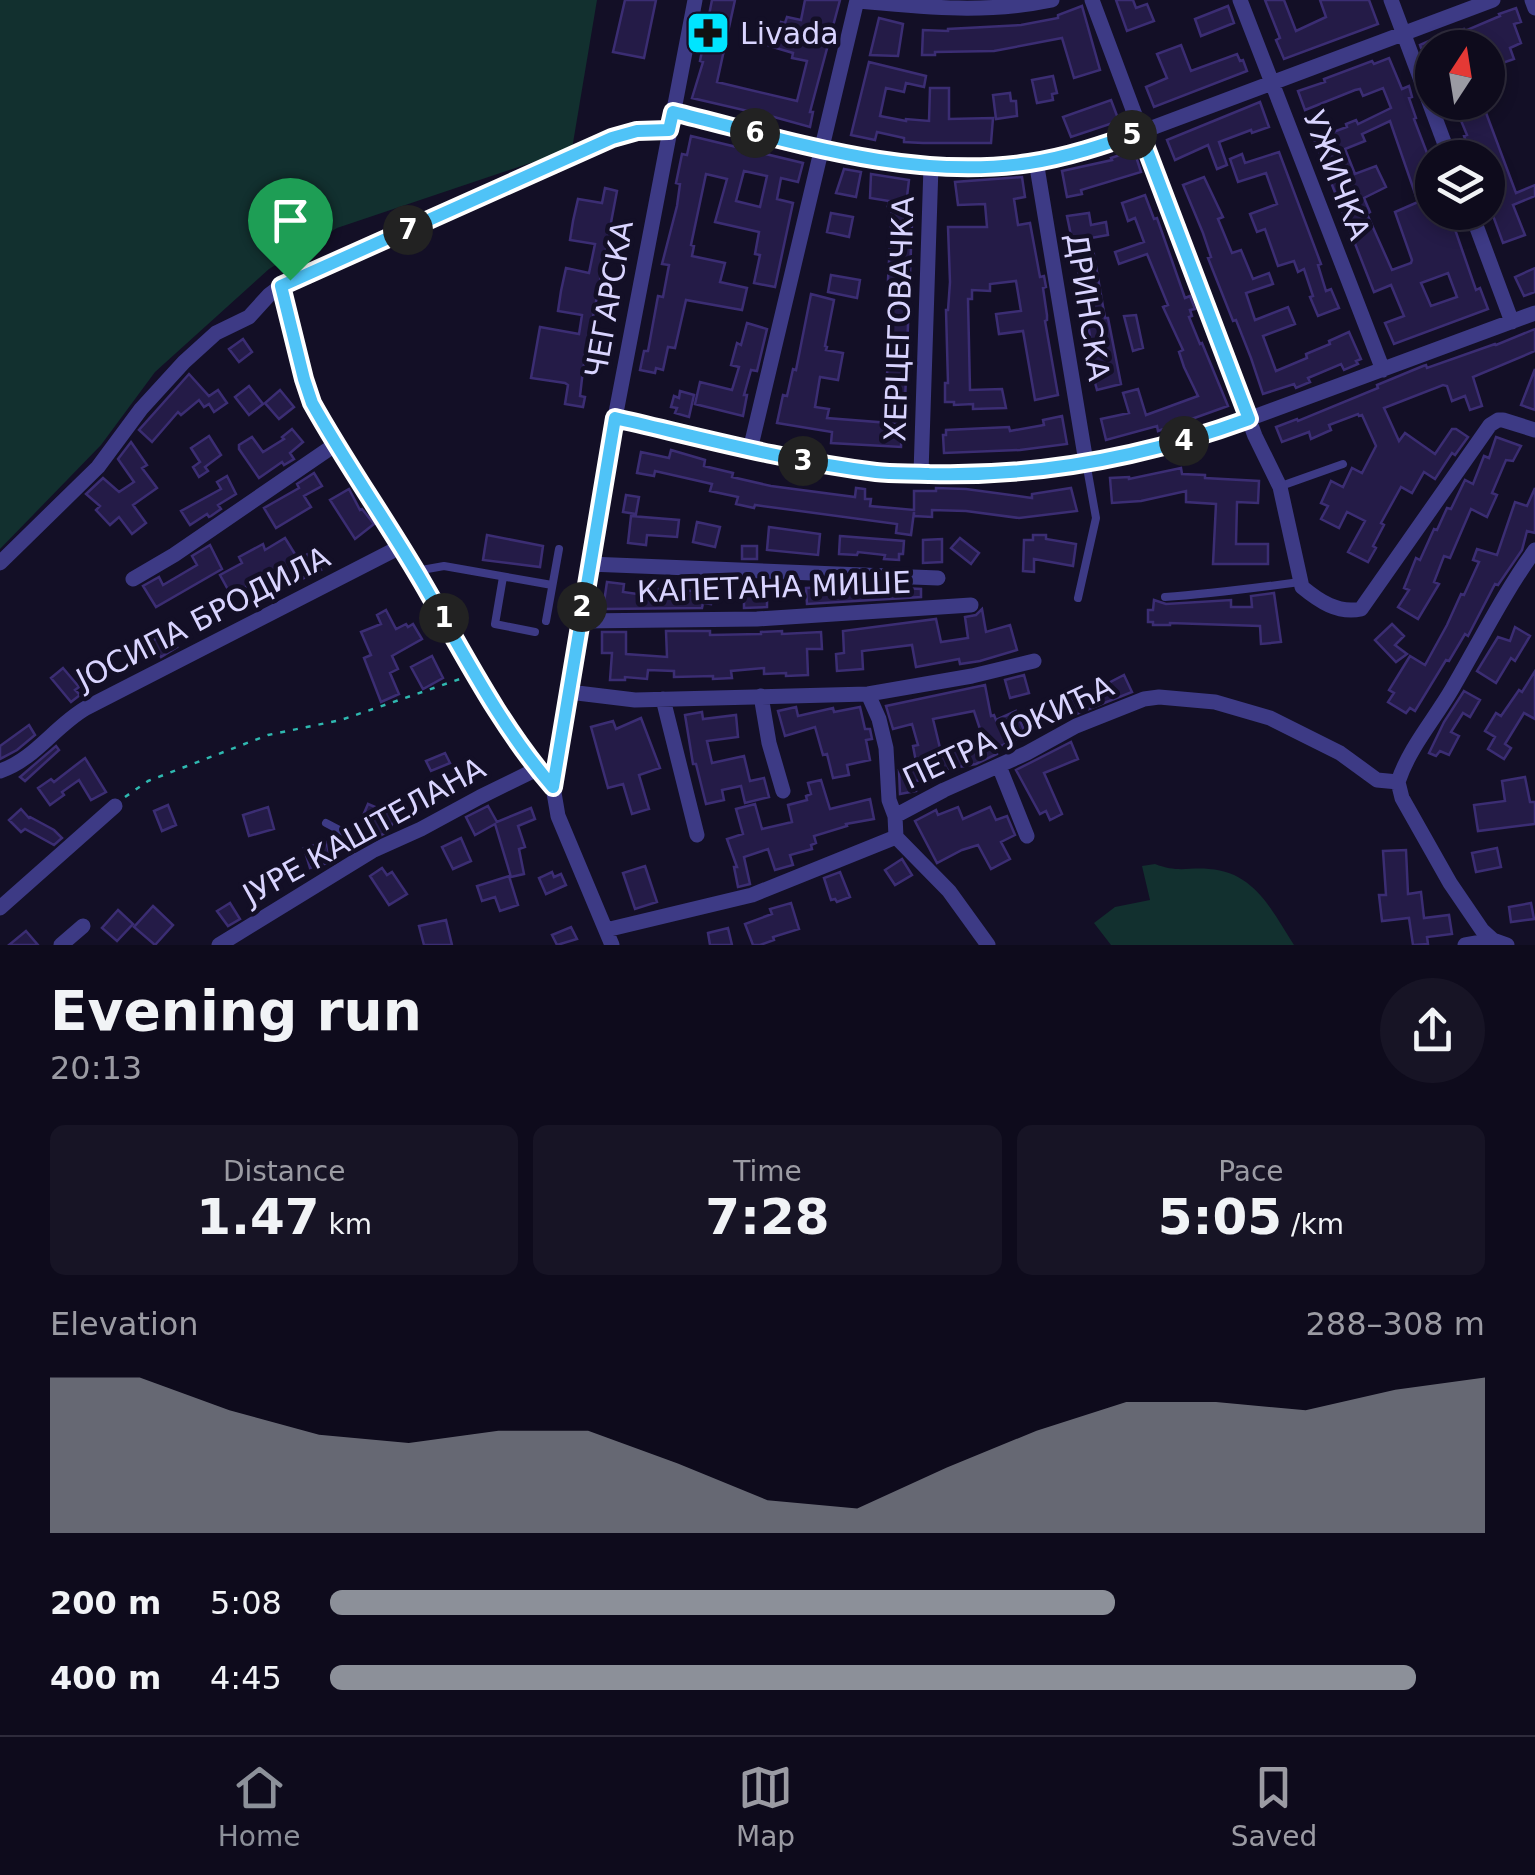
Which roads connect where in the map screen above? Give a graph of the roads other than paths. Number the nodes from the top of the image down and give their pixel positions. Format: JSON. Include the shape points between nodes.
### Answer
{"nodes":[{"id":1,"x":694,"y":0,"type":"edge"},
{"id":2,"x":857,"y":0,"type":"edge"},
{"id":3,"x":1052,"y":0,"type":"edge"},
{"id":4,"x":1092,"y":0,"type":"edge"},
{"id":5,"x":1240,"y":0,"type":"edge"},
{"id":6,"x":1391,"y":0,"type":"edge"},
{"id":7,"x":1493,"y":0,"type":"edge"},
{"id":8,"x":1532,"y":0,"type":"edge"},
{"id":9,"x":1535,"y":8,"type":"edge"},
{"id":10,"x":1403,"y":33,"type":"junction"},
{"id":11,"x":1272,"y":82,"type":"junction"},
{"id":12,"x":673,"y":112,"type":"junction"},
{"id":13,"x":669,"y":130,"type":"junction"},
{"id":14,"x":1140,"y":132,"type":"junction"},
{"id":15,"x":1443,"y":140,"type":"edge"},
{"id":16,"x":823,"y":149,"type":"junction"},
{"id":17,"x":1036,"y":161,"type":"junction"},
{"id":18,"x":932,"y":166,"type":"junction"},
{"id":19,"x":1478,"y":230,"type":"edge"},
{"id":20,"x":281,"y":286,"type":"junction"},
{"id":21,"x":1535,"y":313,"type":"edge"},
{"id":22,"x":1512,"y":322,"type":"junction"},
{"id":23,"x":1383,"y":370,"type":"junction"},
{"id":24,"x":615,"y":418,"type":"junction"},
{"id":25,"x":1249,"y":419,"type":"junction"},
{"id":26,"x":1535,"y":430,"type":"edge"},
{"id":27,"x":336,"y":444,"type":"junction"},
{"id":28,"x":750,"y":450,"type":"junction"},
{"id":29,"x":1086,"y":462,"type":"junction"},
{"id":30,"x":1343,"y":464,"type":"dead end"},
{"id":31,"x":921,"y":474,"type":"junction"},
{"id":32,"x":1280,"y":487,"type":"junction"},
{"id":33,"x":400,"y":547,"type":"junction"},
{"id":34,"x":559,"y":549,"type":"dead end"},
{"id":35,"x":1535,"y":550,"type":"edge"},
{"id":36,"x":0,"y":563,"type":"edge"},
{"id":37,"x":590,"y":564,"type":"junction"},
{"id":38,"x":416,"y":571,"type":"junction"},
{"id":39,"x":503,"y":576,"type":"junction"},
{"id":40,"x":938,"y":578,"type":"dead end"},
{"id":41,"x":133,"y":579,"type":"dead end"},
{"id":42,"x":1301,"y":584,"type":"junction"},
{"id":43,"x":552,"y":585,"type":"junction"},
{"id":44,"x":1165,"y":596,"type":"dead end"},
{"id":45,"x":1078,"y":598,"type":"dead end"},
{"id":46,"x":971,"y":605,"type":"dead end"},
{"id":47,"x":546,"y":620,"type":"dead end"},
{"id":48,"x":580,"y":621,"type":"junction"},
{"id":49,"x":535,"y":632,"type":"dead end"},
{"id":50,"x":1034,"y":661,"type":"dead end"},
{"id":51,"x":569,"y":692,"type":"junction"},
{"id":52,"x":868,"y":694,"type":"junction"},
{"id":53,"x":761,"y":696,"type":"junction"},
{"id":54,"x":664,"y":699,"type":"junction"},
{"id":55,"x":999,"y":766,"type":"junction"},
{"id":56,"x":537,"y":769,"type":"junction"},
{"id":57,"x":0,"y":771,"type":"edge"},
{"id":58,"x":1398,"y":782,"type":"junction"},
{"id":59,"x":553,"y":787,"type":"junction"},
{"id":60,"x":783,"y":791,"type":"dead end"},
{"id":61,"x":115,"y":806,"type":"road end"},
{"id":62,"x":896,"y":816,"type":"junction"},
{"id":63,"x":326,"y":823,"type":"dead end"},
{"id":64,"x":697,"y":835,"type":"dead end"},
{"id":65,"x":896,"y":836,"type":"junction"},
{"id":66,"x":1026,"y":836,"type":"dead end"},
{"id":67,"x":372,"y":851,"type":"junction"},
{"id":68,"x":0,"y":908,"type":"edge"},
{"id":69,"x":83,"y":926,"type":"dead end"},
{"id":70,"x":609,"y":938,"type":"edge"},
{"id":71,"x":1500,"y":942,"type":"edge"},
{"id":72,"x":60,"y":945,"type":"edge"},
{"id":73,"x":219,"y":945,"type":"edge"},
{"id":74,"x":988,"y":945,"type":"edge"},
{"id":75,"x":1466,"y":945,"type":"edge"}],
"edges":[{"from":1,"to":12,"type":"street","name":"ЧЕГАРСКА"},
{"from":2,"to":3,"type":"street","via":[[969,9]]},
{"from":2,"to":16,"type":"street"},
{"from":4,"to":14,"type":"street"},
{"from":5,"to":11,"type":"street","name":"УЖИЧКА"},
{"from":6,"to":10,"type":"street"},
{"from":7,"to":10,"type":"street"},
{"from":8,"to":9,"type":"street"},
{"from":10,"to":11,"type":"street"},
{"from":10,"to":15,"type":"street"},
{"from":11,"to":14,"type":"street"},
{"from":11,"to":23,"type":"street","name":"УЖИЧКА"},
{"from":12,"to":13,"type":"street","name":"ЧЕГАРСКА"},
{"from":12,"to":16,"type":"street"},
{"from":13,"to":20,"type":"street","via":[[612,138]]},
{"from":13,"to":24,"type":"street","name":"ЧЕГАРСКА"},
{"from":14,"to":17,"type":"street"},
{"from":14,"to":25,"type":"street"},
{"from":16,"to":18,"type":"street"},
{"from":16,"to":28,"type":"street"},
{"from":17,"to":18,"type":"street"},
{"from":17,"to":29,"type":"street","name":"ДРИНСКА"},
{"from":18,"to":31,"type":"street","name":"ХЕРЦЕГОВАЧКА"},
{"from":19,"to":22,"type":"street"},
{"from":20,"to":27,"type":"street","via":[[308,393]]},
{"from":20,"to":36,"type":"street","via":[[184,362],[98,467]]},
{"from":21,"to":22,"type":"street"},
{"from":22,"to":23,"type":"street"},
{"from":23,"to":25,"type":"street"},
{"from":24,"to":28,"type":"street"},
{"from":24,"to":37,"type":"street","name":"ЧЕГАРСКА"},
{"from":25,"to":29,"type":"street","via":[[1160,449]]},
{"from":25,"to":32,"type":"street"},
{"from":26,"to":42,"type":"street","via":[[1504,420],[1490,425],[1362,609],[1337,608]]},
{"from":27,"to":33,"type":"street"},
{"from":27,"to":41,"type":"street"},
{"from":28,"to":31,"type":"street"},
{"from":29,"to":31,"type":"street"},
{"from":29,"to":45,"type":"lane","via":[[1096,518]]},
{"from":30,"to":32,"type":"lane"},
{"from":32,"to":42,"type":"street"},
{"from":33,"to":38,"type":"street"},
{"from":33,"to":57,"type":"street","name":"ЈОСИПА БРОДИЛА","via":[[86,708],[15,767]]},
{"from":34,"to":43,"type":"lane"},
{"from":35,"to":58,"type":"street"},
{"from":37,"to":40,"type":"street"},
{"from":37,"to":48,"type":"street","name":"ЧЕГАРСКА"},
{"from":38,"to":39,"type":"lane","via":[[444,566]]},
{"from":38,"to":56,"type":"street"},
{"from":39,"to":43,"type":"lane"},
{"from":39,"to":49,"type":"lane","via":[[494,624]]},
{"from":42,"to":44,"type":"lane"},
{"from":43,"to":47,"type":"lane"},
{"from":46,"to":48,"type":"street","name":"КАПЕТАНА МИШЕ"},
{"from":48,"to":51,"type":"street","name":"ЧЕГАРСКА"},
{"from":50,"to":52,"type":"street"},
{"from":51,"to":54,"type":"street"},
{"from":51,"to":59,"type":"street","name":"ЧЕГАРСКА"},
{"from":52,"to":53,"type":"street"},
{"from":52,"to":62,"type":"street","via":[[883,733],[888,800]]},
{"from":53,"to":54,"type":"street"},
{"from":53,"to":60,"type":"street"},
{"from":54,"to":64,"type":"street"},
{"from":55,"to":58,"type":"street","name":"ПЕТРА ЈОКИЋА","via":[[1076,726],[1169,696],[1285,724],[1377,780]]},
{"from":55,"to":62,"type":"street","name":"ПЕТРА ЈОКИЋА"},
{"from":55,"to":66,"type":"street"},
{"from":56,"to":59,"type":"street"},
{"from":56,"to":67,"type":"street","name":"ЈУРЕ КАШТЕЛАНА"},
{"from":58,"to":71,"type":"street","via":[[1450,883],[1482,930]]},
{"from":59,"to":70,"type":"street","via":[[558,816]]},
{"from":61,"to":68,"type":"street"},
{"from":62,"to":65,"type":"street"},
{"from":63,"to":67,"type":"lane"},
{"from":65,"to":70,"type":"street","via":[[752,895]]},
{"from":65,"to":74,"type":"street"},
{"from":67,"to":73,"type":"street","name":"ЈУРЕ КАШТЕЛАНА"},
{"from":69,"to":72,"type":"street"},
{"from":71,"to":75,"type":"street"}]}
